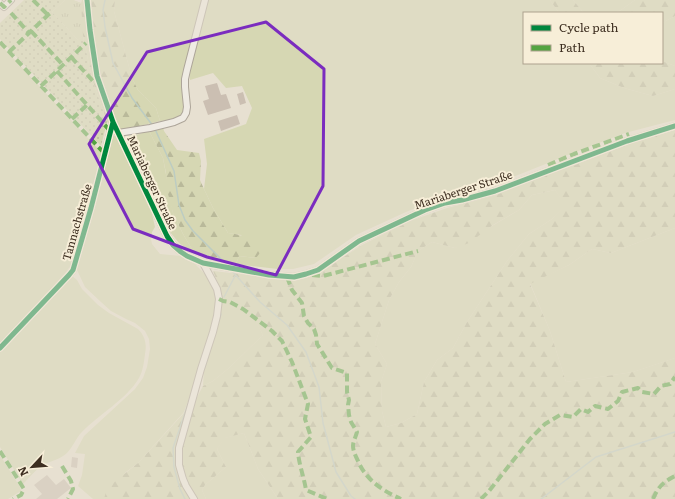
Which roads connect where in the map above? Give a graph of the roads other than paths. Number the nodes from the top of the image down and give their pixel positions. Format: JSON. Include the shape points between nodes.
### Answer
{"nodes":[{"id":1,"x":11,"y":0,"type":"edge"},
{"id":2,"x":87,"y":0,"type":"edge"},
{"id":3,"x":205,"y":0,"type":"edge"},
{"id":4,"x":0,"y":3,"type":"edge"},
{"id":5,"x":113,"y":122,"type":"junction"},
{"id":6,"x":675,"y":126,"type":"edge"},
{"id":7,"x":118,"y":133,"type":"junction"},
{"id":8,"x":203,"y":263,"type":"junction"},
{"id":9,"x":0,"y":348,"type":"edge"},
{"id":10,"x":194,"y":499,"type":"edge"}],
"edges":[{"from":1,"to":4,"type":"street","via":[[4,6]]},
{"from":2,"to":5,"type":"street","name":"Mariaberger Straße","via":[[97,76]]},
{"from":3,"to":7,"type":"street","via":[[186,74],[188,107],[183,118],[150,128]]},
{"from":5,"to":7,"type":"street","name":"Mariaberger Straße"},
{"from":5,"to":9,"type":"street","name":"Tannachstraße","via":[[73,270]]},
{"from":6,"to":8,"type":"street","name":"Mariaberger Straße","via":[[627,141],[495,191],[425,210],[359,241],[318,270],[306,274],[287,277]]},
{"from":7,"to":8,"type":"street","name":"Mariaberger Straße","via":[[167,236],[181,252]]},
{"from":8,"to":10,"type":"street","via":[[217,289],[219,299],[209,346],[179,448],[179,465],[183,479]]}]}
